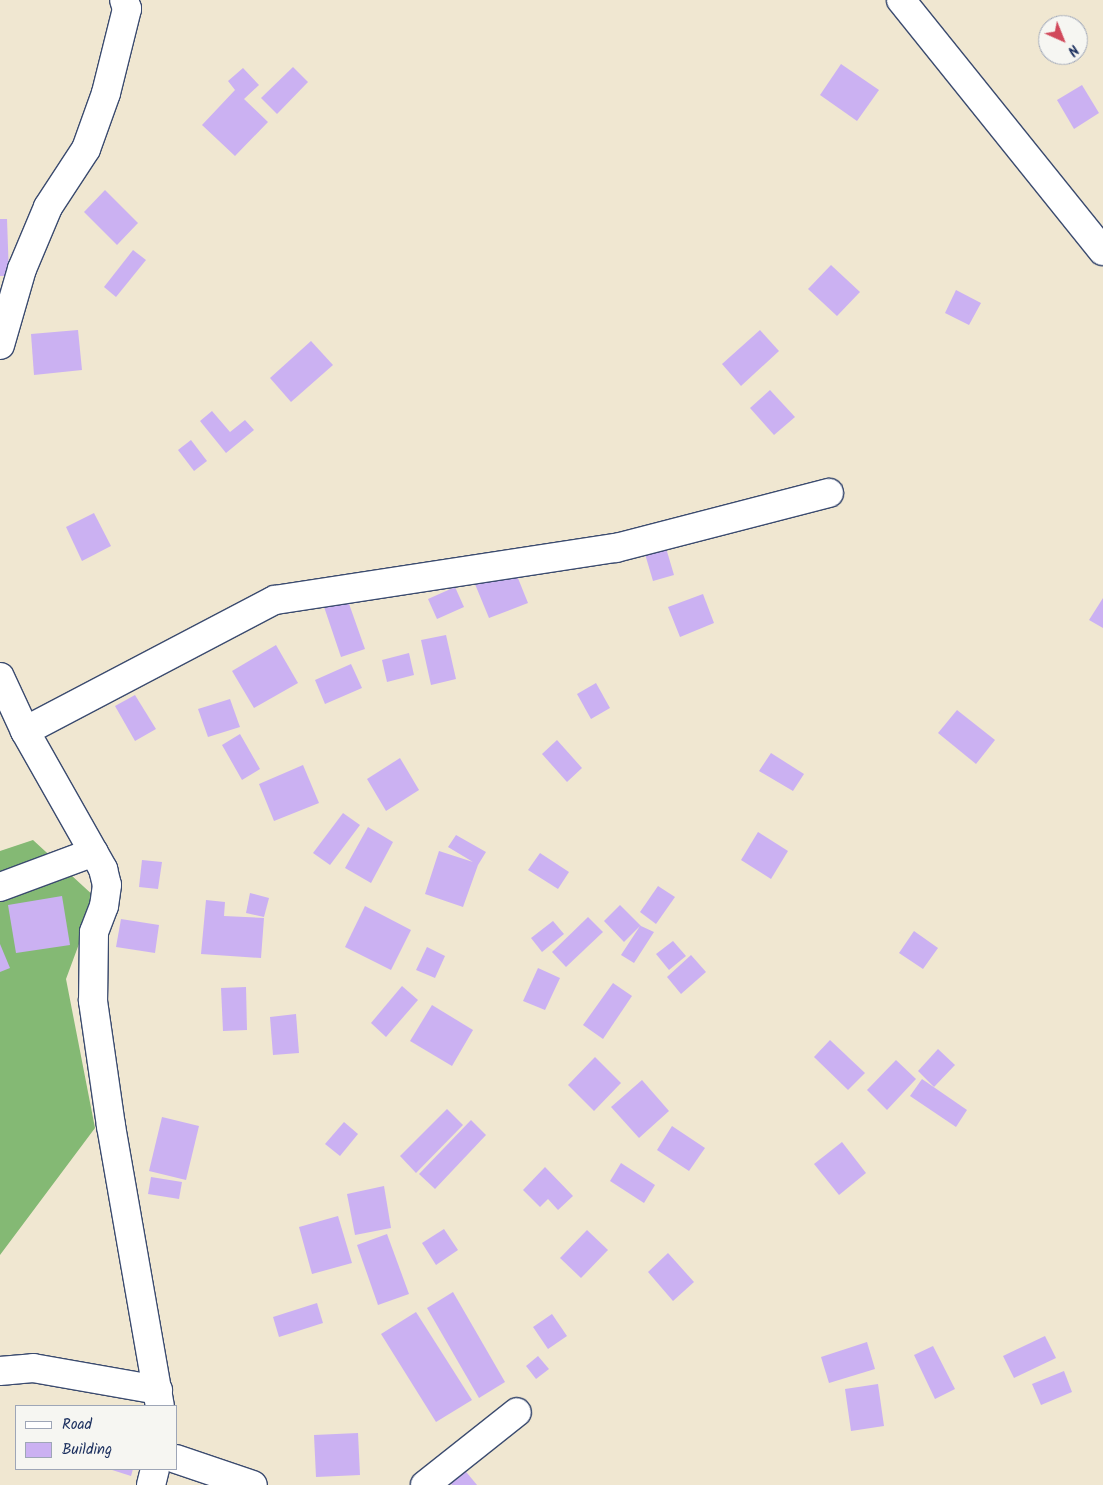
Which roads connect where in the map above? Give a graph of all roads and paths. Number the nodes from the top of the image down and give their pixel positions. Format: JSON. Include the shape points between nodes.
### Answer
{"nodes":[{"id":1,"x":124,"y":0,"type":"edge"},
{"id":2,"x":902,"y":0,"type":"edge"},
{"id":3,"x":1103,"y":251,"type":"edge"},
{"id":4,"x":0,"y":345,"type":"edge"},
{"id":5,"x":829,"y":493,"type":"dead end"},
{"id":6,"x":0,"y":677,"type":"edge"},
{"id":7,"x":24,"y":731,"type":"junction"},
{"id":8,"x":94,"y":852,"type":"junction"},
{"id":9,"x":0,"y":888,"type":"edge"},
{"id":10,"x":0,"y":1371,"type":"edge"},
{"id":11,"x":158,"y":1398,"type":"edge"},
{"id":12,"x":517,"y":1412,"type":"dead end"},
{"id":13,"x":178,"y":1460,"type":"edge"},
{"id":14,"x":155,"y":1470,"type":"edge"},
{"id":15,"x":152,"y":1485,"type":"edge"},
{"id":16,"x":253,"y":1485,"type":"edge"},
{"id":17,"x":425,"y":1485,"type":"edge"}],
"edges":[{"from":1,"to":4,"type":"street","via":[[127,9],[125,19],[106,93],[86,149],[48,207],[22,268]]},
{"from":2,"to":3,"type":"street"},
{"from":5,"to":7,"type":"street","via":[[616,548],[275,600]]},
{"from":6,"to":7,"type":"street"},
{"from":7,"to":8,"type":"street"},
{"from":8,"to":9,"type":"street"},
{"from":8,"to":11,"type":"street","via":[[107,885],[104,906],[94,932],[93,1001]]},
{"from":10,"to":11,"type":"street","via":[[33,1368]]},
{"from":12,"to":17,"type":"street"},
{"from":13,"to":16,"type":"street"},
{"from":14,"to":15,"type":"street"}]}
